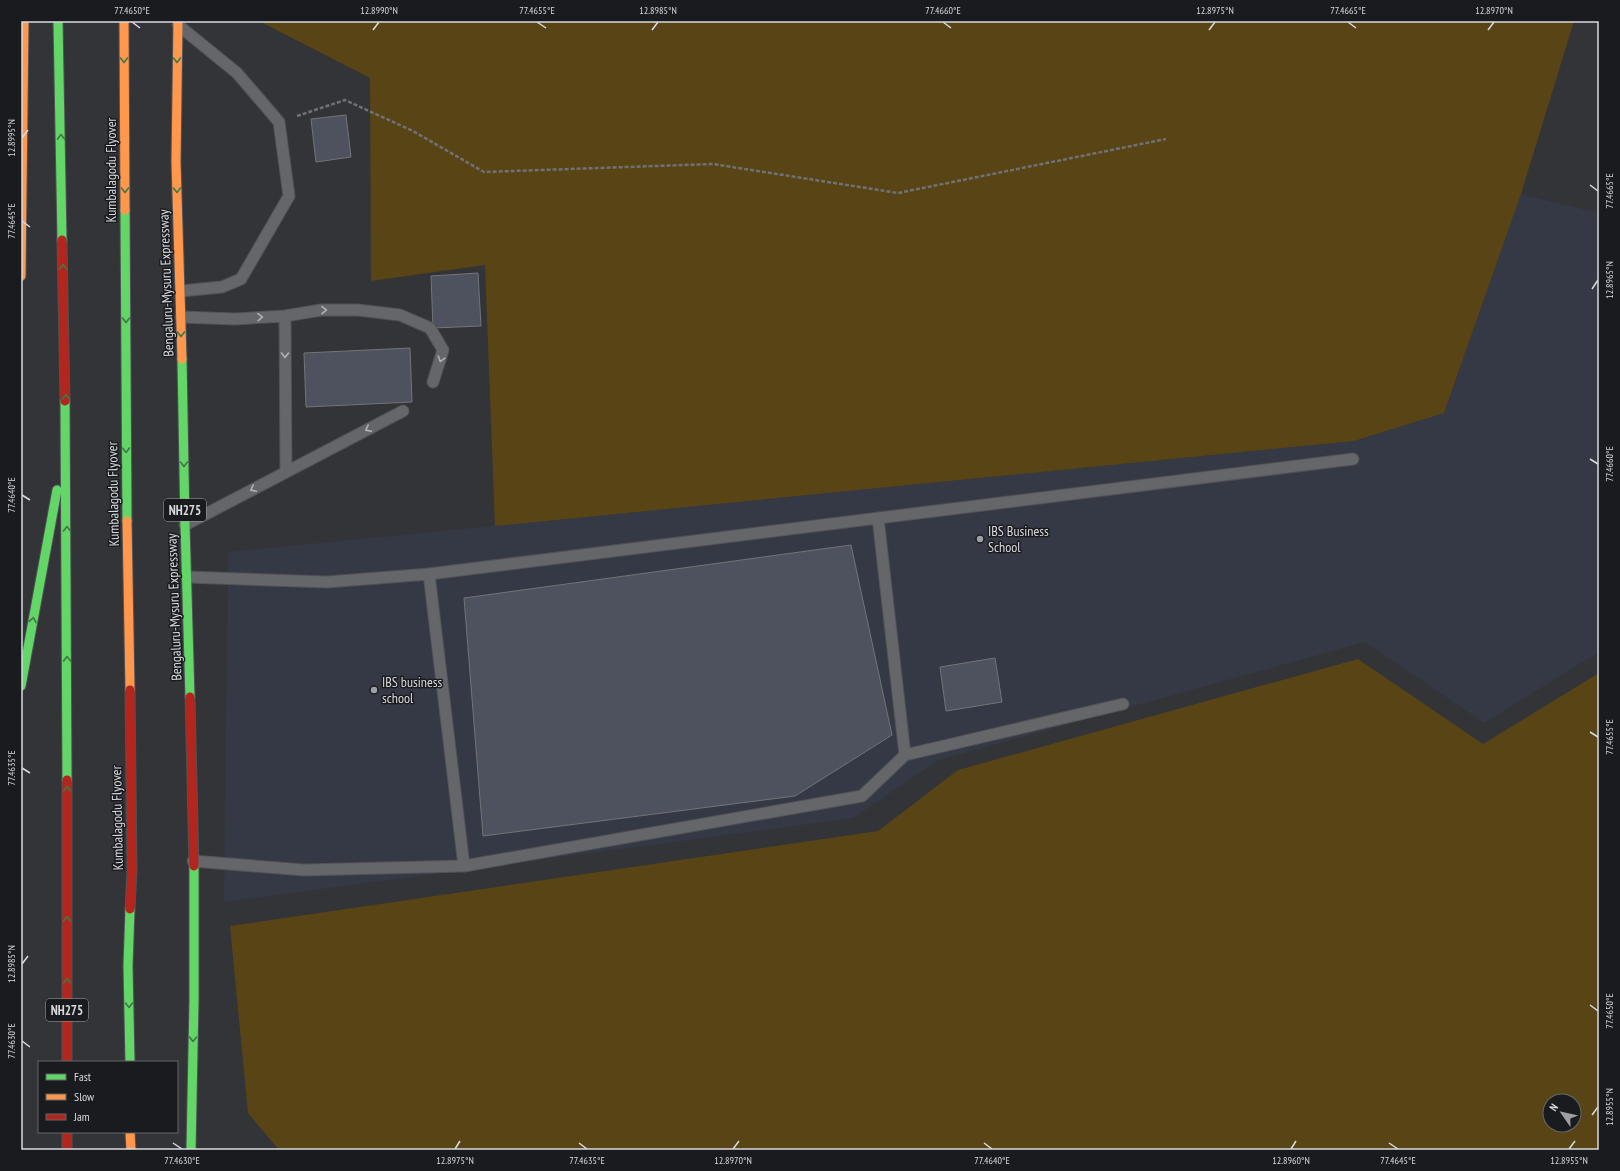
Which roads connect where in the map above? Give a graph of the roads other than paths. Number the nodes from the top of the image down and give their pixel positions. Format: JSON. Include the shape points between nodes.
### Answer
{"nodes":[{"id":1,"x":24,"y":21,"type":"edge"},
{"id":2,"x":58,"y":21,"type":"edge"},
{"id":3,"x":124,"y":21,"type":"edge"},
{"id":4,"x":178,"y":23,"type":"edge"},
{"id":5,"x":21,"y":276,"type":"edge"},
{"id":6,"x":181,"y":291,"type":"junction"},
{"id":7,"x":285,"y":316,"type":"junction"},
{"id":8,"x":181,"y":317,"type":"junction"},
{"id":9,"x":433,"y":382,"type":"dead end"},
{"id":10,"x":403,"y":411,"type":"dead end"},
{"id":11,"x":66,"y":436,"type":"junction"},
{"id":12,"x":1353,"y":459,"type":"dead end"},
{"id":13,"x":286,"y":472,"type":"junction"},
{"id":14,"x":878,"y":518,"type":"junction"},
{"id":15,"x":185,"y":525,"type":"junction"},
{"id":16,"x":429,"y":574,"type":"junction"},
{"id":17,"x":187,"y":577,"type":"junction"},
{"id":18,"x":21,"y":686,"type":"edge"},
{"id":19,"x":1123,"y":704,"type":"dead end"},
{"id":20,"x":905,"y":755,"type":"junction"},
{"id":21,"x":193,"y":861,"type":"junction"},
{"id":22,"x":464,"y":866,"type":"junction"},
{"id":23,"x":67,"y":1061,"type":"edge"},
{"id":24,"x":130,"y":1061,"type":"edge"},
{"id":25,"x":67,"y":1133,"type":"edge"},
{"id":26,"x":130,"y":1133,"type":"edge"},
{"id":27,"x":67,"y":1150,"type":"edge"},
{"id":28,"x":131,"y":1150,"type":"edge"},
{"id":29,"x":191,"y":1150,"type":"edge"}],
"edges":[{"from":1,"to":5,"type":"highway"},
{"from":11,"to":2,"type":"highway","number":"NH275","one_way":true},
{"from":3,"to":24,"type":"highway","name":"Kumbalagodu Flyover","one_way":true,"via":[[132,871],[128,966]]},
{"from":4,"to":6,"type":"highway","name":"Bengaluru-Mysuru Expressway","number":"NH275","one_way":true,"via":[[176,162]]},
{"from":4,"to":6,"type":"lane","via":[[237,72],[279,122],[289,196],[241,279],[222,287]]},
{"from":6,"to":8,"type":"highway","name":"Bengaluru-Mysuru Expressway","number":"NH275"},
{"from":8,"to":7,"type":"lane","one_way":true,"via":[[235,319]]},
{"from":7,"to":9,"type":"lane","one_way":true,"via":[[321,310],[358,310],[400,316],[430,328],[443,350]]},
{"from":7,"to":13,"type":"lane","one_way":true},
{"from":8,"to":15,"type":"highway","name":"Bengaluru-Mysuru Expressway","number":"NH275","one_way":true},
{"from":10,"to":13,"type":"lane","one_way":true},
{"from":18,"to":11,"type":"highway","number":"NH275","one_way":true},
{"from":23,"to":11,"type":"highway","number":"NH275","one_way":true},
{"from":12,"to":14,"type":"lane"},
{"from":13,"to":15,"type":"lane","one_way":true},
{"from":14,"to":16,"type":"lane"},
{"from":14,"to":20,"type":"lane"},
{"from":15,"to":17,"type":"highway","name":"Bengaluru-Mysuru Expressway","number":"NH275"},
{"from":16,"to":17,"type":"lane","via":[[327,582]]},
{"from":16,"to":22,"type":"lane"},
{"from":17,"to":21,"type":"highway","name":"Bengaluru-Mysuru Expressway","number":"NH275"},
{"from":19,"to":20,"type":"lane"},
{"from":20,"to":22,"type":"lane","via":[[862,796]]},
{"from":21,"to":22,"type":"lane","via":[[304,870]]},
{"from":21,"to":29,"type":"highway","name":"Bengaluru-Mysuru Expressway","number":"NH275","one_way":true},
{"from":25,"to":27,"type":"highway"},
{"from":26,"to":28,"type":"highway"}]}
